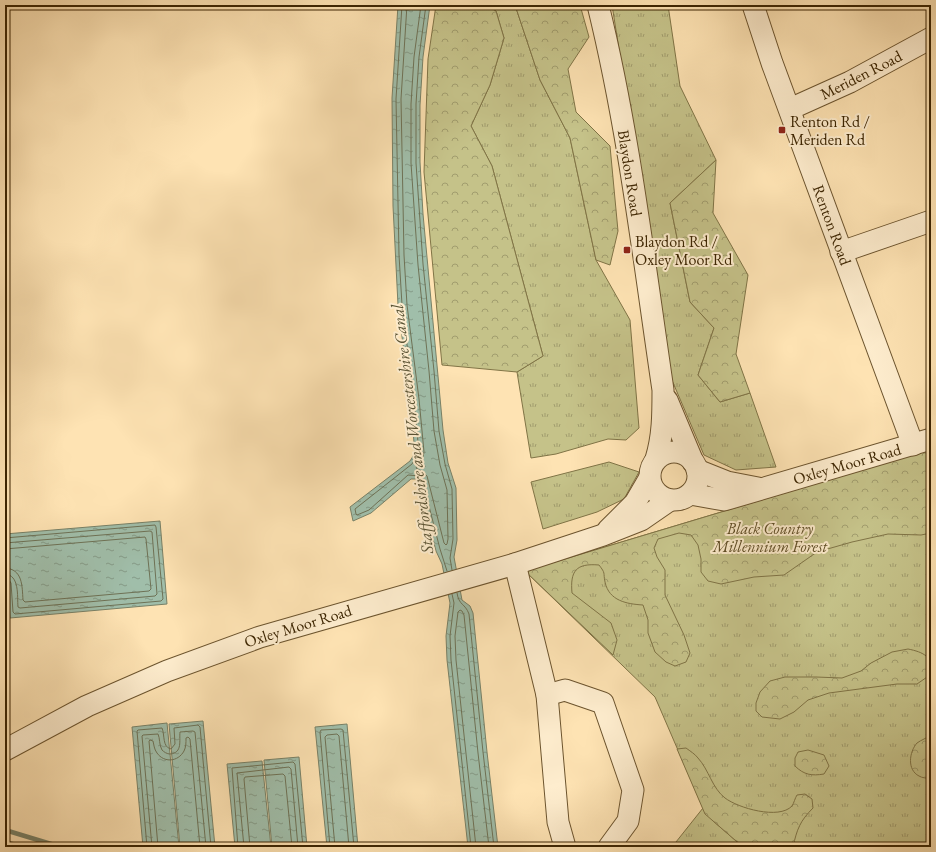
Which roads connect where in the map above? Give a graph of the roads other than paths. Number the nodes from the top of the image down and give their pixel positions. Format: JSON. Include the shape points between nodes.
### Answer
{"nodes":[{"id":1,"x":598,"y":5,"type":"edge"},
{"id":2,"x":753,"y":5,"type":"edge"},
{"id":3,"x":931,"y":38,"type":"edge"},
{"id":4,"x":790,"y":109,"type":"junction"},
{"id":5,"x":931,"y":221,"type":"edge"},
{"id":6,"x":842,"y":252,"type":"junction"},
{"id":7,"x":663,"y":390,"type":"junction"},
{"id":8,"x":922,"y":442,"type":"edge"},
{"id":9,"x":656,"y":459,"type":"junction"},
{"id":10,"x":695,"y":466,"type":"junction"},
{"id":11,"x":649,"y":479,"type":"junction"},
{"id":12,"x":762,"y":489,"type":"junction"},
{"id":13,"x":690,"y":494,"type":"junction"},
{"id":14,"x":670,"y":500,"type":"junction"},
{"id":15,"x":604,"y":535,"type":"junction"},
{"id":16,"x":515,"y":564,"type":"junction"},
{"id":17,"x":547,"y":694,"type":"junction"},
{"id":18,"x":5,"y":750,"type":"edge"},
{"id":19,"x":565,"y":847,"type":"edge"},
{"id":20,"x":609,"y":847,"type":"edge"}],
"edges":[{"from":1,"to":7,"type":"street","name":"Blaydon Road","via":[[629,157]]},
{"from":2,"to":4,"type":"street","name":"Renton Road"},
{"from":3,"to":4,"type":"street","name":"Meriden Road","via":[[850,82]]},
{"from":4,"to":6,"type":"street","name":"Renton Road"},
{"from":5,"to":6,"type":"street"},
{"from":6,"to":8,"type":"street","name":"Renton Road"},
{"from":7,"to":9,"type":"street","name":"Blaydon Road","via":[[662,428]]},
{"from":7,"to":10,"type":"street","name":"Blaydon Road"},
{"from":8,"to":12,"type":"street","name":"Oxley Moor Road"},
{"from":9,"to":10,"type":"street","via":[[669,452],[677,452],[684,454]]},
{"from":9,"to":11,"type":"street","via":[[651,467]]},
{"from":10,"to":12,"type":"street","name":"Oxley Moor Road","via":[[727,482]]},
{"from":10,"to":13,"type":"street","via":[[697,484]]},
{"from":11,"to":14,"type":"street","via":[[657,494]]},
{"from":11,"to":15,"type":"street","name":"Oxley Moor Road","via":[[635,503]]},
{"from":12,"to":13,"type":"street","name":"Oxley Moor Road","via":[[724,500]]},
{"from":13,"to":14,"type":"street","via":[[678,500]]},
{"from":14,"to":15,"type":"street","name":"Oxley Moor Road","via":[[642,520]]},
{"from":15,"to":16,"type":"street","name":"Oxley Moor Road"},
{"from":16,"to":17,"type":"street"},
{"from":16,"to":18,"type":"street","name":"Oxley Moor Road","via":[[260,637],[167,671],[87,706]]},
{"from":17,"to":19,"type":"street","via":[[558,822]]},
{"from":17,"to":20,"type":"street","via":[[565,690],[604,703],[633,790],[628,821]]}]}
